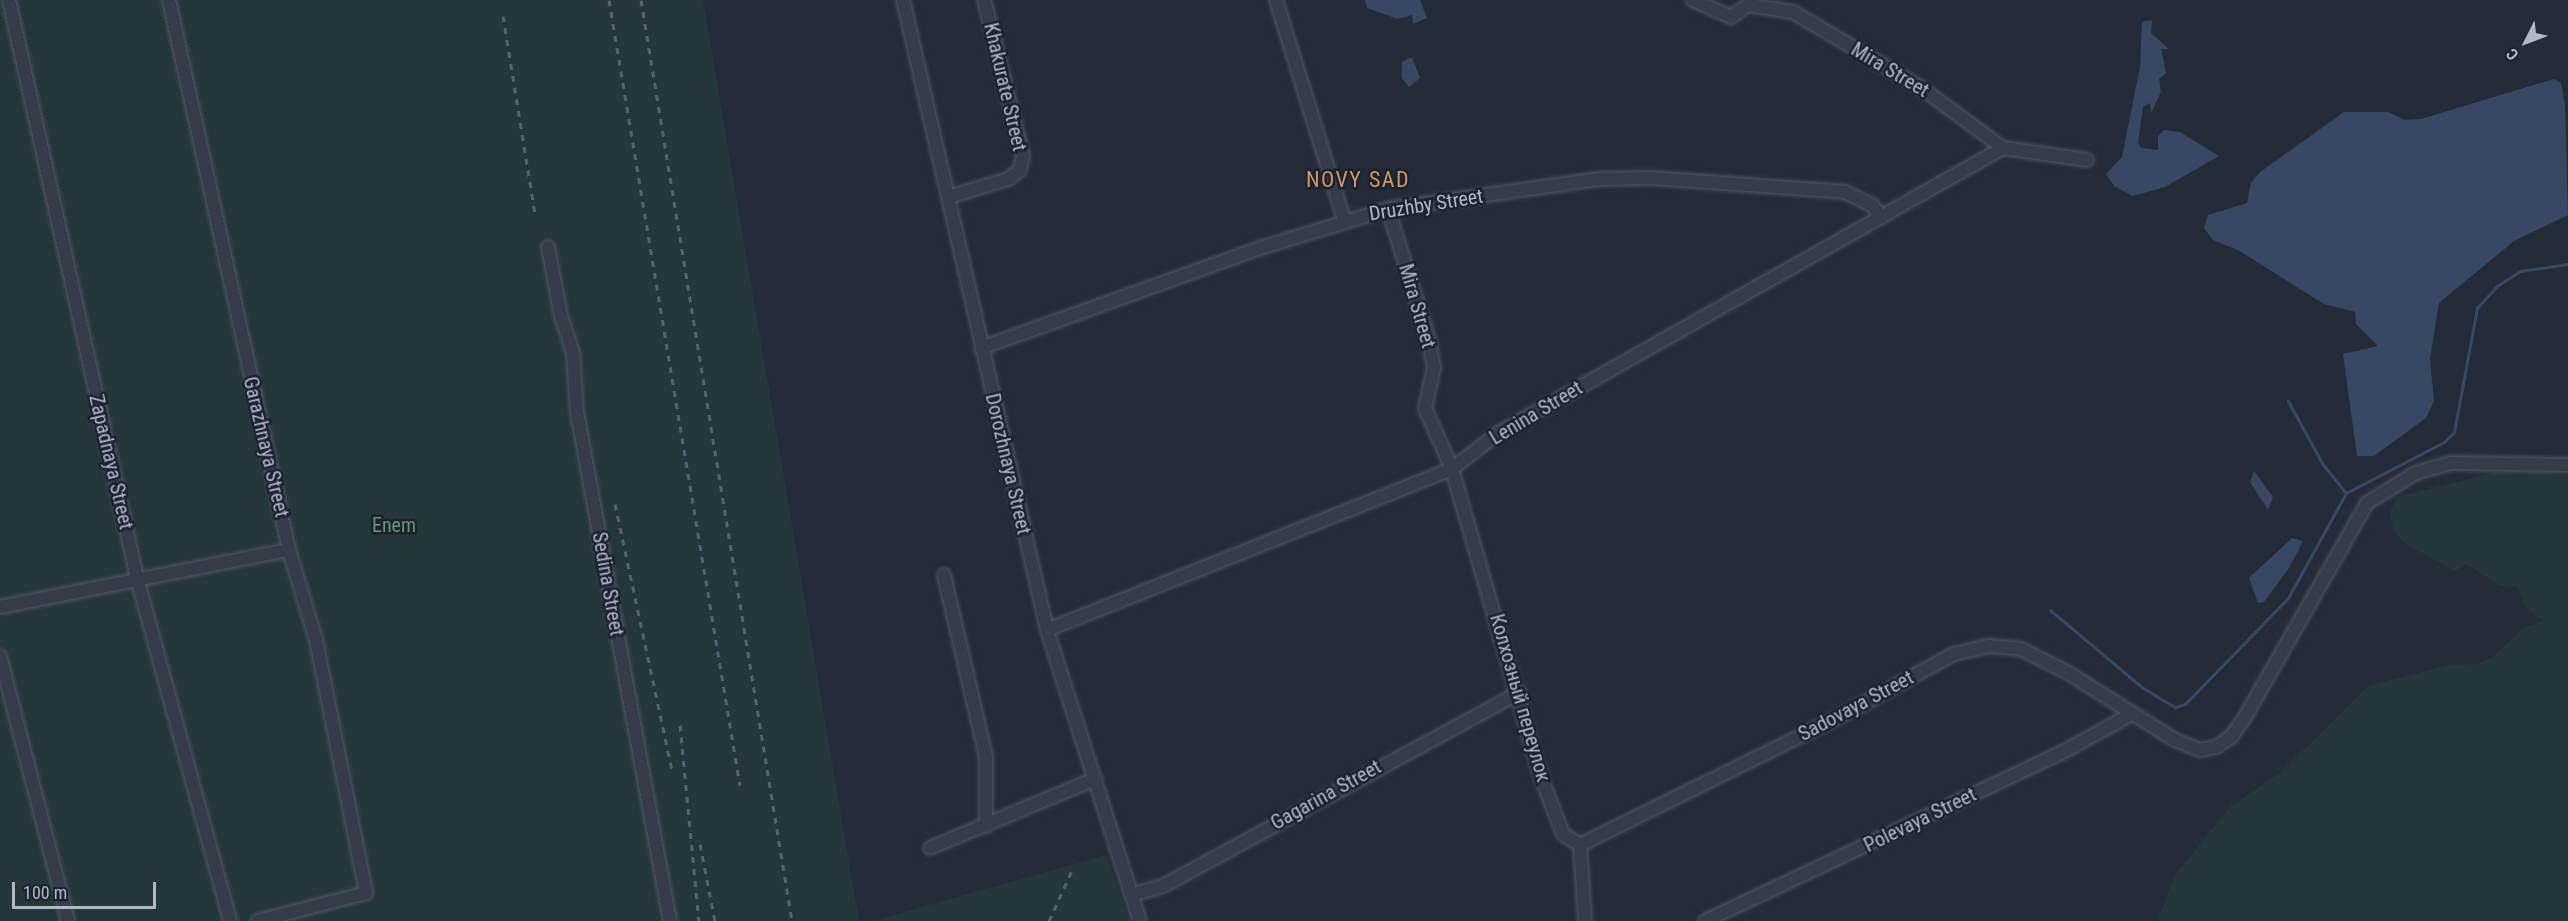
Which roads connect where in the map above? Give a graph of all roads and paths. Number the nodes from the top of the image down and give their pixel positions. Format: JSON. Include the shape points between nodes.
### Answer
{"nodes":[{"id":1,"x":9,"y":0,"type":"edge"},
{"id":2,"x":170,"y":0,"type":"edge"},
{"id":3,"x":903,"y":0,"type":"edge"},
{"id":4,"x":984,"y":0,"type":"edge"},
{"id":5,"x":1276,"y":0,"type":"edge"},
{"id":6,"x":1694,"y":0,"type":"edge"},
{"id":7,"x":2003,"y":148,"type":"junction"},
{"id":8,"x":2087,"y":160,"type":"dead end"},
{"id":9,"x":949,"y":197,"type":"junction"},
{"id":10,"x":1388,"y":209,"type":"junction"},
{"id":11,"x":1882,"y":218,"type":"junction"},
{"id":12,"x":1344,"y":220,"type":"junction"},
{"id":13,"x":548,"y":247,"type":"dead end"},
{"id":14,"x":981,"y":348,"type":"junction"},
{"id":15,"x":2568,"y":465,"type":"edge"},
{"id":16,"x":1452,"y":469,"type":"junction"},
{"id":17,"x":289,"y":550,"type":"junction"},
{"id":18,"x":944,"y":575,"type":"dead end"},
{"id":19,"x":137,"y":578,"type":"junction"},
{"id":20,"x":0,"y":607,"type":"edge"},
{"id":21,"x":1047,"y":630,"type":"junction"},
{"id":22,"x":0,"y":656,"type":"edge"},
{"id":23,"x":1520,"y":692,"type":"junction"},
{"id":24,"x":2132,"y":714,"type":"junction"},
{"id":25,"x":1095,"y":779,"type":"junction"},
{"id":26,"x":986,"y":826,"type":"junction"},
{"id":27,"x":1580,"y":844,"type":"junction"},
{"id":28,"x":930,"y":848,"type":"dead end"},
{"id":29,"x":1131,"y":895,"type":"junction"},
{"id":30,"x":68,"y":921,"type":"edge"},
{"id":31,"x":230,"y":921,"type":"edge"},
{"id":32,"x":258,"y":921,"type":"edge"},
{"id":33,"x":670,"y":921,"type":"edge"},
{"id":34,"x":1140,"y":921,"type":"edge"},
{"id":35,"x":1585,"y":921,"type":"edge"},
{"id":36,"x":1705,"y":921,"type":"edge"}],
"edges":[{"from":1,"to":19,"type":"street","name":"Zapadnaya Street"},
{"from":2,"to":17,"type":"street","name":"Garazhnaya Street"},
{"from":3,"to":9,"type":"street","name":"Dorozhnaya Street"},
{"from":4,"to":9,"type":"street","name":"Khakurate Street","via":[[1023,156],[1020,170],[1008,179]]},
{"from":5,"to":12,"type":"street"},
{"from":6,"to":7,"type":"street","name":"Mira Street","via":[[1731,17],[1748,4],[1793,12],[1920,87]]},
{"from":7,"to":8,"type":"street","name":"Mira Street"},
{"from":7,"to":11,"type":"street","name":"Lenina Street"},
{"from":9,"to":14,"type":"street","name":"Dorozhnaya Street"},
{"from":10,"to":11,"type":"street","name":"Druzhby Street","via":[[1599,179],[1651,178],[1845,192],[1872,206]]},
{"from":10,"to":12,"type":"street","name":"Druzhby Street"},
{"from":10,"to":16,"type":"street","name":"Mira Street","via":[[1430,340],[1434,367],[1425,408]]},
{"from":11,"to":16,"type":"street","name":"Lenina Street","via":[[1497,434]]},
{"from":12,"to":14,"type":"street","name":"Druzhby Street"},
{"from":13,"to":33,"type":"street","name":"Sedina Street","via":[[561,316],[573,354],[577,412]]},
{"from":14,"to":21,"type":"street","name":"Dorozhnaya Street"},
{"from":15,"to":24,"type":"street","name":"Sadovaya Street","via":[[2452,463],[2388,487],[2351,524],[2231,737],[2200,750]]},
{"from":16,"to":21,"type":"street","name":"Lenina Street"},
{"from":16,"to":23,"type":"street","name":"Колхозный переулок"},
{"from":17,"to":19,"type":"street"},
{"from":17,"to":32,"type":"street","name":"Garazhnaya Street","via":[[316,640],[366,893]]},
{"from":18,"to":26,"type":"street","via":[[986,757]]},
{"from":19,"to":20,"type":"street"},
{"from":19,"to":31,"type":"street","name":"Zapadnaya Street"},
{"from":21,"to":25,"type":"street","name":"Dorozhnaya Street"},
{"from":22,"to":30,"type":"street"},
{"from":23,"to":27,"type":"street","name":"Колхозный переулок","via":[[1540,777],[1563,834]]},
{"from":23,"to":29,"type":"street","name":"Gagarina Street","via":[[1163,886]]},
{"from":24,"to":27,"type":"street","name":"Sadovaya Street","via":[[2070,674],[2021,649],[1989,646],[1954,654],[1841,716]]},
{"from":24,"to":36,"type":"street","name":"Polevaya Street","via":[[2061,753]]},
{"from":25,"to":26,"type":"street"},
{"from":25,"to":29,"type":"street","name":"Dorozhnaya Street"},
{"from":26,"to":28,"type":"street"},
{"from":27,"to":35,"type":"street"},
{"from":29,"to":34,"type":"street","name":"Dorozhnaya Street"}]}
